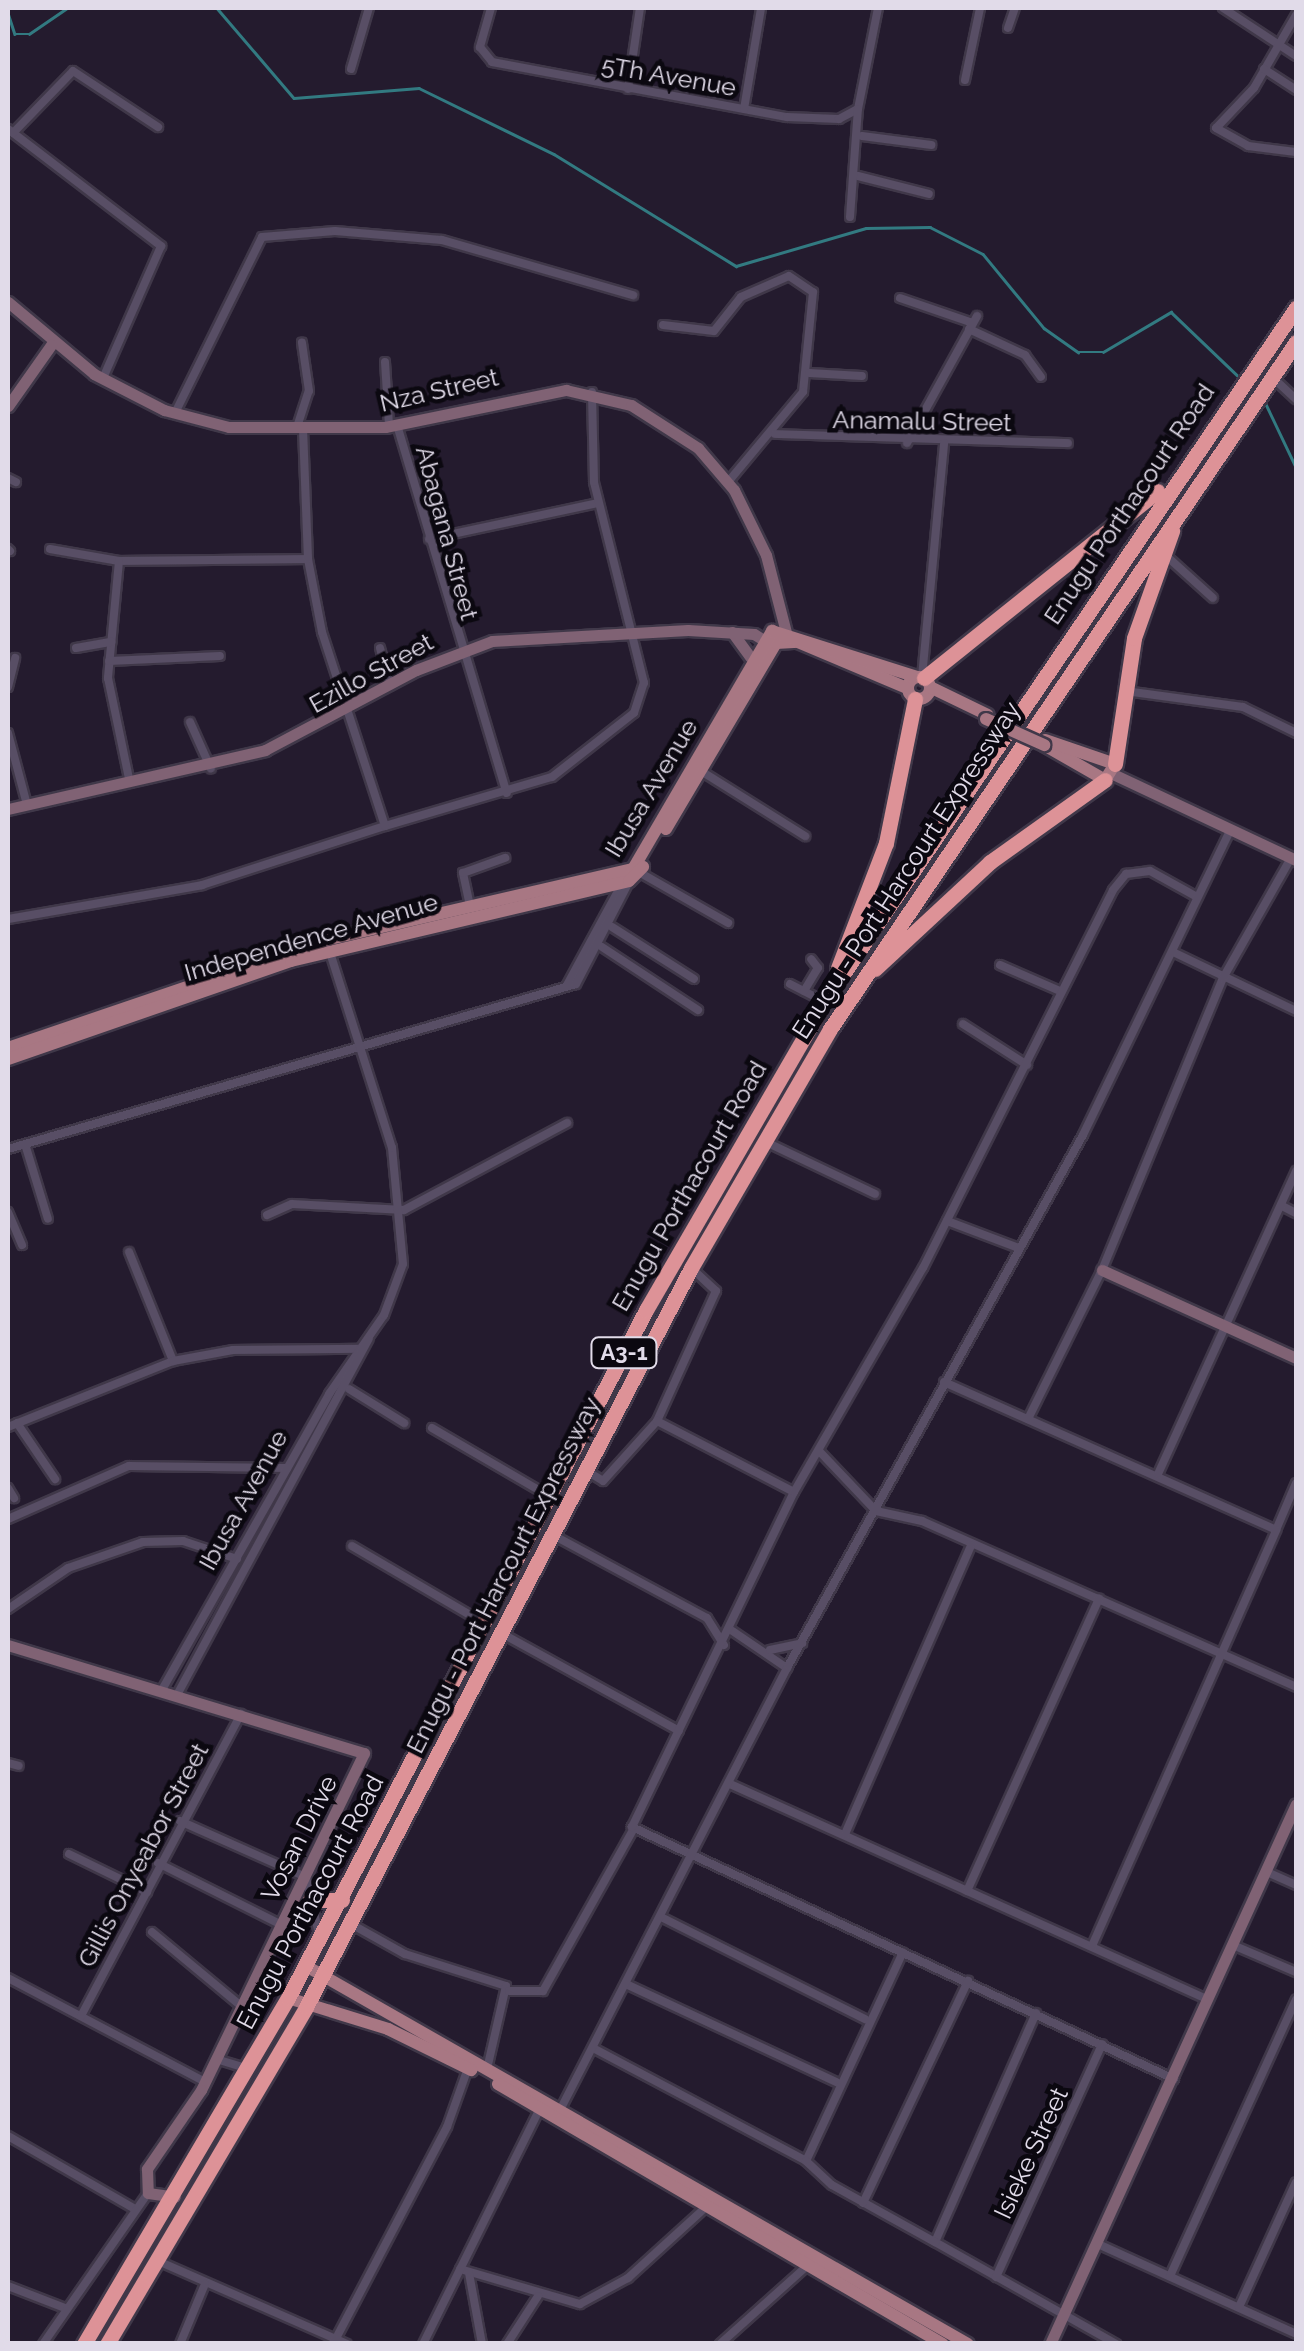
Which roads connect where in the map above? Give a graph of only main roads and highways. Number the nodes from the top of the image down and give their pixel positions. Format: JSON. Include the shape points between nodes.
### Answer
{"nodes":[{"id":1,"x":1296,"y":308,"type":"edge"},
{"id":2,"x":1296,"y":342,"type":"edge"},
{"id":3,"x":1184,"y":463,"type":"junction"},
{"id":4,"x":1180,"y":508,"type":"junction"},
{"id":5,"x":776,"y":637,"type":"junction"},
{"id":6,"x":920,"y":686,"type":"junction"},
{"id":7,"x":1111,"y":772,"type":"junction"},
{"id":8,"x":631,"y":874,"type":"junction"},
{"id":9,"x":454,"y":915,"type":"junction"},
{"id":10,"x":327,"y":945,"type":"junction"},
{"id":11,"x":855,"y":989,"type":"junction"},
{"id":12,"x":825,"y":1000,"type":"junction"},
{"id":13,"x":8,"y":1048,"type":"edge"},
{"id":14,"x":8,"y":1059,"type":"edge"},
{"id":15,"x":310,"y":1900,"type":"road end"},
{"id":16,"x":342,"y":1900,"type":"junction"},
{"id":17,"x":306,"y":1966,"type":"junction"},
{"id":18,"x":322,"y":1975,"type":"junction"},
{"id":19,"x":288,"y":1998,"type":"junction"},
{"id":20,"x":306,"y":2007,"type":"junction"},
{"id":21,"x":542,"y":2103,"type":"junction"},
{"id":22,"x":558,"y":2114,"type":"junction"},
{"id":23,"x":121,"y":2284,"type":"junction"},
{"id":24,"x":137,"y":2295,"type":"junction"},
{"id":25,"x":937,"y":2342,"type":"edge"},
{"id":26,"x":84,"y":2344,"type":"edge"},
{"id":27,"x":107,"y":2344,"type":"edge"},
{"id":28,"x":968,"y":2344,"type":"edge"}],
"edges":[{"from":1,"to":3,"type":"highway","name":"Enugu Porthacourt Road","number":"A3-1"},
{"from":2,"to":4,"type":"highway","name":"Enugu - Port Harcourt Expressway","number":"A3-1"},
{"from":3,"to":6,"type":"highway","via":[[1114,530]]},
{"from":3,"to":12,"type":"highway","name":"Enugu Porthacourt Road","number":"A3-1"},
{"from":4,"to":7,"type":"highway","via":[[1125,691]]},
{"from":4,"to":11,"type":"highway","name":"Enugu - Port Harcourt Expressway","number":"A3-1"},
{"from":5,"to":6,"type":"main road","name":"Ezillo Street"},
{"from":5,"to":8,"type":"main road","name":"Ibusa Avenue","via":[[701,772]]},
{"from":5,"to":8,"type":"main road","name":"Ibusa Avenue","via":[[750,657]]},
{"from":6,"to":7,"type":"main road","name":"Ezillo Street","bridge":true},
{"from":6,"to":12,"type":"highway","via":[[886,844]]},
{"from":7,"to":11,"type":"highway","via":[[990,862]]},
{"from":8,"to":9,"type":"main road","name":"Independence Avenue"},
{"from":8,"to":9,"type":"main road","name":"Independence Avenue","via":[[470,906]]},
{"from":9,"to":10,"type":"main road","name":"Independence Avenue"},
{"from":10,"to":13,"type":"main road","name":"Independence Avenue"},
{"from":10,"to":14,"type":"main road","name":"Independence Avenue"},
{"from":11,"to":18,"type":"highway","name":"Enugu - Port Harcourt Expressway","number":"A3-1","via":[[691,1268]]},
{"from":12,"to":16,"type":"highway","name":"Enugu Porthacourt Road","number":"A3-1","via":[[550,1497]]},
{"from":15,"to":16,"type":"highway"},
{"from":16,"to":17,"type":"highway","name":"Enugu Porthacourt Road","number":"A3-1"},
{"from":17,"to":18,"type":"main road"},
{"from":17,"to":19,"type":"highway","name":"Enugu Porthacourt Road","number":"A3-1"},
{"from":18,"to":20,"type":"highway","name":"Enugu - Port Harcourt Expressway","number":"A3-1"},
{"from":18,"to":21,"type":"main road"},
{"from":19,"to":20,"type":"main road"},
{"from":19,"to":23,"type":"highway","name":"Enugu Porthacourt Road","number":"A3-1"},
{"from":20,"to":21,"type":"main road","via":[[388,2029]]},
{"from":20,"to":24,"type":"highway","name":"Enugu - Port Harcourt Expressway","number":"A3-1"},
{"from":21,"to":22,"type":"main road"},
{"from":22,"to":25,"type":"main road"},
{"from":22,"to":28,"type":"main road"},
{"from":23,"to":24,"type":"highway"},
{"from":23,"to":26,"type":"highway","name":"Enugu Porthacourt Road","number":"A3-1"},
{"from":24,"to":27,"type":"highway","name":"Enugu - Port Harcourt Expressway","number":"A3-1"}]}
